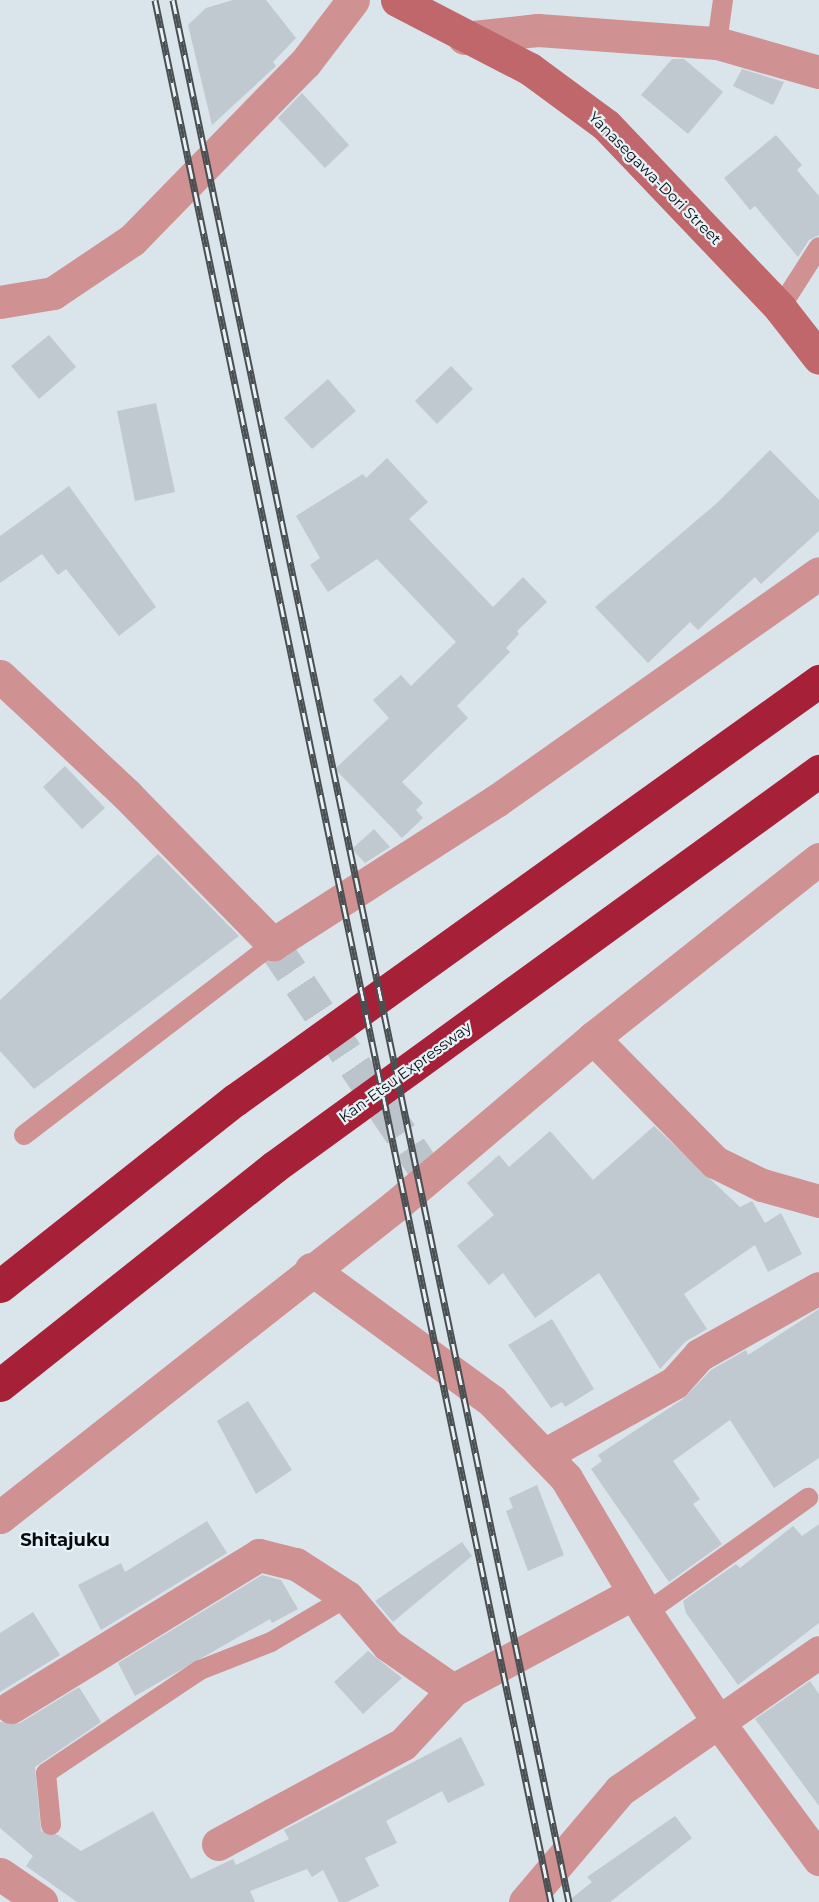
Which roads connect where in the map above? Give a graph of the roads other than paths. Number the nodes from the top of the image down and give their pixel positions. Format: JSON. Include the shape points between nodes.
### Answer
{"nodes":[{"id":1,"x":353,"y":0,"type":"edge"},
{"id":2,"x":397,"y":0,"type":"edge"},
{"id":3,"x":723,"y":0,"type":"edge"},
{"id":4,"x":464,"y":38,"type":"junction"},
{"id":5,"x":717,"y":44,"type":"junction"},
{"id":6,"x":819,"y":72,"type":"edge"},
{"id":7,"x":819,"y":247,"type":"edge"},
{"id":8,"x":0,"y":302,"type":"edge"},
{"id":9,"x":780,"y":308,"type":"junction"},
{"id":10,"x":819,"y":358,"type":"edge"},
{"id":11,"x":819,"y":573,"type":"edge"},
{"id":12,"x":0,"y":676,"type":"edge"},
{"id":13,"x":819,"y":681,"type":"edge"},
{"id":14,"x":819,"y":771,"type":"edge"},
{"id":15,"x":819,"y":859,"type":"edge"},
{"id":16,"x":273,"y":944,"type":"junction"},
{"id":17,"x":592,"y":1038,"type":"junction"},
{"id":18,"x":24,"y":1135,"type":"dead end"},
{"id":19,"x":819,"y":1201,"type":"edge"},
{"id":20,"x":311,"y":1269,"type":"junction"},
{"id":21,"x":0,"y":1286,"type":"edge"},
{"id":22,"x":819,"y":1288,"type":"edge"},
{"id":23,"x":0,"y":1385,"type":"edge"},
{"id":24,"x":544,"y":1455,"type":"junction"},
{"id":25,"x":807,"y":1498,"type":"dead end"},
{"id":26,"x":0,"y":1517,"type":"edge"},
{"id":27,"x":347,"y":1597,"type":"junction"},
{"id":28,"x":640,"y":1603,"type":"junction"},
{"id":29,"x":819,"y":1652,"type":"edge"},
{"id":30,"x":453,"y":1690,"type":"junction"},
{"id":31,"x":11,"y":1707,"type":"dead end"},
{"id":32,"x":719,"y":1723,"type":"junction"},
{"id":33,"x":51,"y":1825,"type":"dead end"},
{"id":34,"x":218,"y":1844,"type":"dead end"},
{"id":35,"x":819,"y":1859,"type":"edge"},
{"id":36,"x":0,"y":1874,"type":"edge"},
{"id":37,"x":40,"y":1902,"type":"edge"},
{"id":38,"x":525,"y":1902,"type":"edge"}],
"edges":[{"from":1,"to":8,"type":"street","via":[[305,63],[132,240],[53,293]]},
{"from":2,"to":4,"type":"street","name":"Yanasegawa-Dori Street"},
{"from":3,"to":5,"type":"lane"},
{"from":4,"to":5,"type":"street","via":[[538,30]]},
{"from":4,"to":9,"type":"street","name":"Yanasegawa-Dori Street","via":[[530,69],[606,125]]},
{"from":5,"to":6,"type":"street"},
{"from":7,"to":9,"type":"lane"},
{"from":9,"to":10,"type":"street","name":"Yanasegawa-Dori Street"},
{"from":11,"to":16,"type":"street","via":[[496,801]]},
{"from":12,"to":16,"type":"street","via":[[127,795]]},
{"from":13,"to":21,"type":"highway","via":[[235,1100]]},
{"from":14,"to":23,"type":"highway","name":"Kan-Etsu Expressway","via":[[274,1167]]},
{"from":15,"to":17,"type":"street"},
{"from":16,"to":18,"type":"lane"},
{"from":17,"to":19,"type":"street","via":[[715,1162],[762,1185]]},
{"from":17,"to":20,"type":"street","via":[[430,1177]]},
{"from":20,"to":24,"type":"street","via":[[492,1401]]},
{"from":20,"to":26,"type":"street"},
{"from":22,"to":24,"type":"street","via":[[699,1355],[674,1383]]},
{"from":24,"to":28,"type":"street","via":[[566,1478]]},
{"from":25,"to":28,"type":"lane"},
{"from":27,"to":30,"type":"street","via":[[388,1645]]},
{"from":27,"to":31,"type":"street","via":[[296,1564],[259,1555]]},
{"from":27,"to":33,"type":"lane","via":[[271,1642],[200,1670],[46,1773]]},
{"from":28,"to":30,"type":"street"},
{"from":28,"to":32,"type":"street"},
{"from":29,"to":32,"type":"street"},
{"from":30,"to":34,"type":"street","via":[[403,1743]]},
{"from":32,"to":35,"type":"street"},
{"from":32,"to":38,"type":"street","via":[[620,1790]]},
{"from":36,"to":37,"type":"street"}]}
